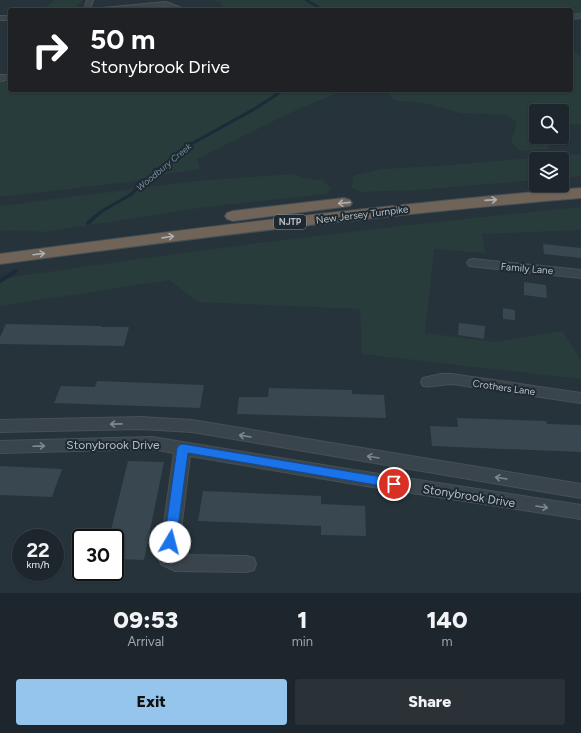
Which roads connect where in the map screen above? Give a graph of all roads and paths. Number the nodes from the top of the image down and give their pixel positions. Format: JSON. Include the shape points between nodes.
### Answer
{"nodes":[{"id":1,"x":152,"y":8,"type":"edge"},
{"id":2,"x":178,"y":8,"type":"edge"},
{"id":3,"x":581,"y":181,"type":"edge"},
{"id":4,"x":569,"y":182,"type":"edge"},
{"id":5,"x":529,"y":185,"type":"edge"},
{"id":6,"x":581,"y":193,"type":"edge"},
{"id":7,"x":0,"y":245,"type":"edge"},
{"id":8,"x":0,"y":259,"type":"edge"},
{"id":9,"x":473,"y":264,"type":"dead end"},
{"id":10,"x":581,"y":274,"type":"edge"},
{"id":11,"x":428,"y":382,"type":"dead end"},
{"id":12,"x":581,"y":398,"type":"edge"},
{"id":13,"x":0,"y":426,"type":"edge"},
{"id":14,"x":0,"y":447,"type":"edge"},
{"id":15,"x":183,"y":448,"type":"junction"},
{"id":16,"x":581,"y":492,"type":"edge"},
{"id":17,"x":581,"y":512,"type":"edge"},
{"id":18,"x":247,"y":564,"type":"dead end"}],
"edges":[{"from":1,"to":2,"type":"street","via":[[166,4]]},
{"from":3,"to":4,"type":"highway"},
{"from":5,"to":7,"type":"highway","name":"New Jersey Turnpike","number":"NJTP","one_way":true,"via":[[289,208]]},
{"from":8,"to":6,"type":"highway","name":"New Jersey Turnpike","number":"NJTP","one_way":true,"via":[[392,210]]},
{"from":9,"to":10,"type":"street","name":"Family Lane"},
{"from":11,"to":12,"type":"street","name":"Crothers Lane","via":[[452,379]]},
{"from":16,"to":13,"type":"street","name":"Stonybrook Drive","one_way":true,"via":[[192,426],[141,423]]},
{"from":14,"to":15,"type":"street","name":"Stonybrook Drive","one_way":true,"via":[[152,443]]},
{"from":15,"to":17,"type":"street","name":"Stonybrook Drive","one_way":true},
{"from":15,"to":18,"type":"street","via":[[168,558],[175,563]]}]}
